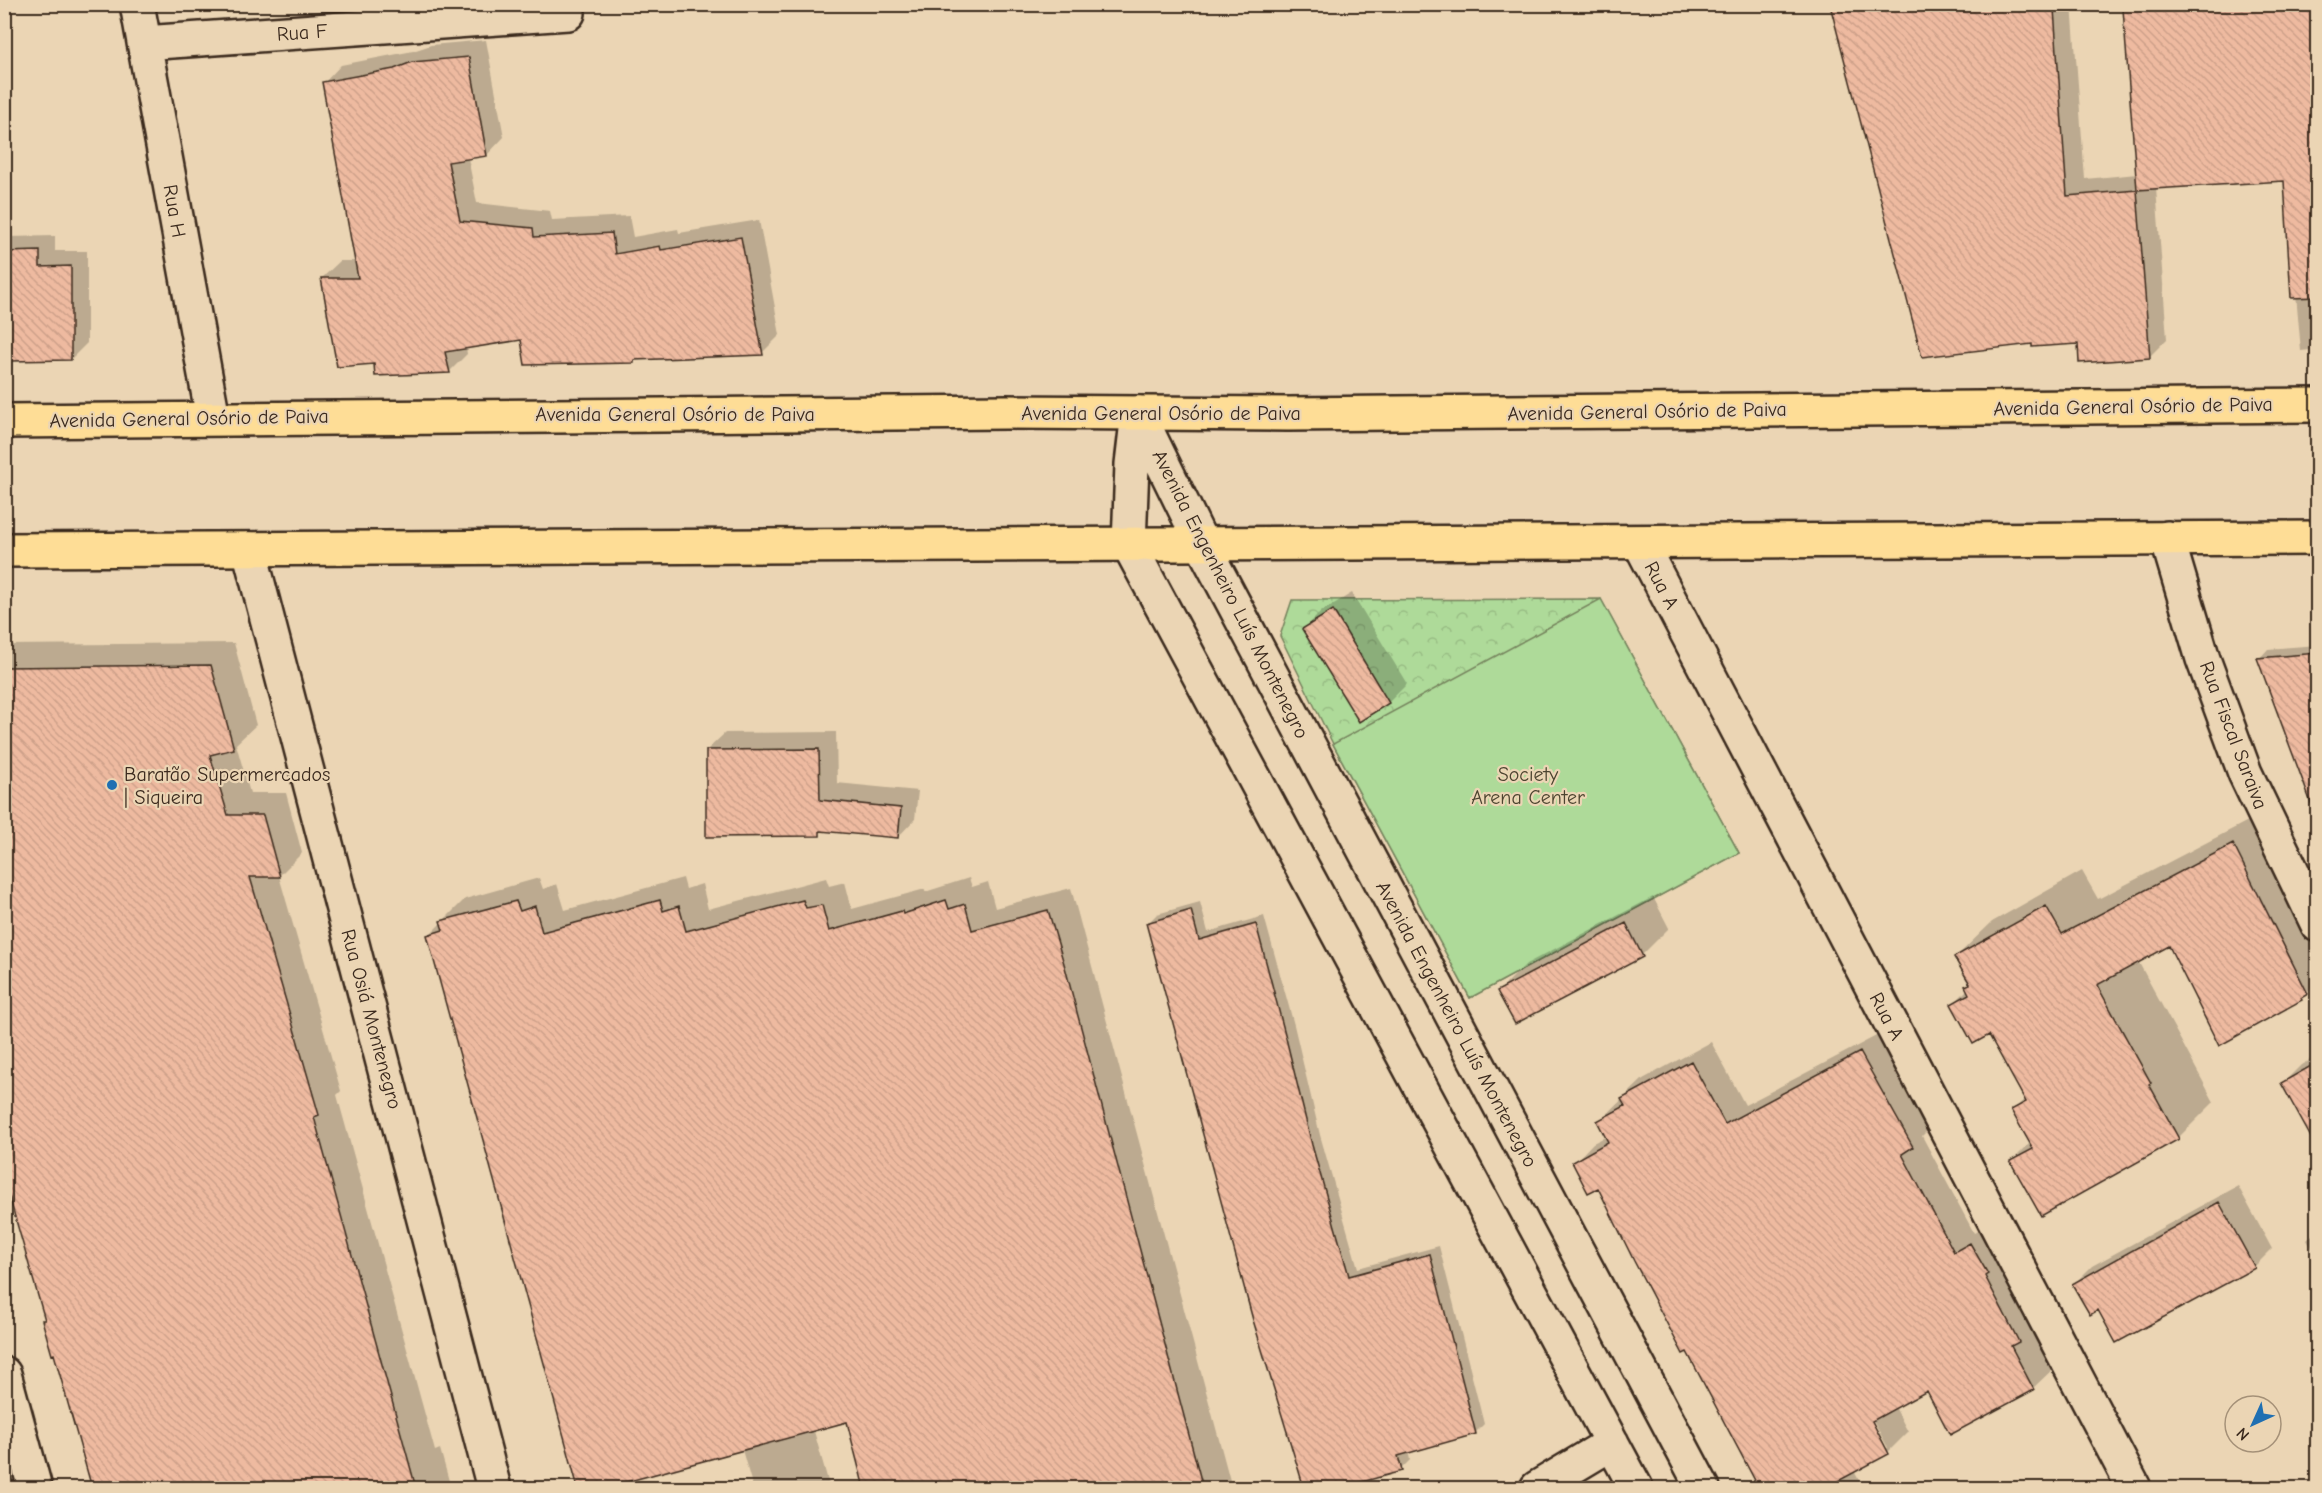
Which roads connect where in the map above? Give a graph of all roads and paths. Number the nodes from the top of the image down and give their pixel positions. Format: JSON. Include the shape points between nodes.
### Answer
{"nodes":[{"id":1,"x":137,"y":4,"type":"edge"},
{"id":2,"x":568,"y":13,"type":"dead end"},
{"id":3,"x":144,"y":43,"type":"junction"},
{"id":4,"x":2318,"y":405,"type":"edge"},
{"id":5,"x":1138,"y":413,"type":"junction"},
{"id":6,"x":213,"y":418,"type":"junction"},
{"id":7,"x":4,"y":421,"type":"edge"},
{"id":8,"x":2167,"y":538,"type":"junction"},
{"id":9,"x":2318,"y":538,"type":"edge"},
{"id":10,"x":1640,"y":543,"type":"junction"},
{"id":11,"x":1202,"y":544,"type":"junction"},
{"id":12,"x":1129,"y":545,"type":"junction"},
{"id":13,"x":249,"y":549,"type":"junction"},
{"id":14,"x":4,"y":550,"type":"edge"},
{"id":15,"x":2318,"y":925,"type":"edge"},
{"id":16,"x":4,"y":1374,"type":"edge"},
{"id":17,"x":1612,"y":1443,"type":"junction"},
{"id":18,"x":35,"y":1488,"type":"edge"},
{"id":19,"x":494,"y":1488,"type":"edge"},
{"id":20,"x":1537,"y":1488,"type":"edge"},
{"id":21,"x":1635,"y":1488,"type":"edge"},
{"id":22,"x":1703,"y":1488,"type":"edge"},
{"id":23,"x":2134,"y":1488,"type":"edge"}],
"edges":[{"from":1,"to":3,"type":"street","name":"Rua H"},
{"from":2,"to":3,"type":"street","name":"Rua F"},
{"from":3,"to":6,"type":"street","name":"Rua H"},
{"from":4,"to":5,"type":"main road","name":"Avenida General Osório de Paiva"},
{"from":5,"to":6,"type":"main road","name":"Avenida General Osório de Paiva"},
{"from":5,"to":11,"type":"street","name":"Avenida Engenheiro Luís Montenegro"},
{"from":5,"to":12,"type":"street","name":"Avenida Engenheiro Luís Montenegro"},
{"from":6,"to":7,"type":"main road","name":"Avenida General Osório de Paiva"},
{"from":8,"to":9,"type":"main road"},
{"from":8,"to":10,"type":"main road"},
{"from":8,"to":15,"type":"street","name":"Rua Fiscal Saraiva","via":[[2203,659],[2245,773]]},
{"from":10,"to":11,"type":"main road"},
{"from":10,"to":23,"type":"street","name":"Rua A"},
{"from":11,"to":12,"type":"main road"},
{"from":11,"to":22,"type":"street","name":"Avenida Engenheiro Luís Montenegro"},
{"from":12,"to":13,"type":"main road"},
{"from":12,"to":17,"type":"street"},
{"from":13,"to":14,"type":"main road"},
{"from":13,"to":19,"type":"street","name":"Rua Osiá Montenegro"},
{"from":16,"to":18,"type":"street"},
{"from":17,"to":20,"type":"street"},
{"from":17,"to":21,"type":"street"}]}
